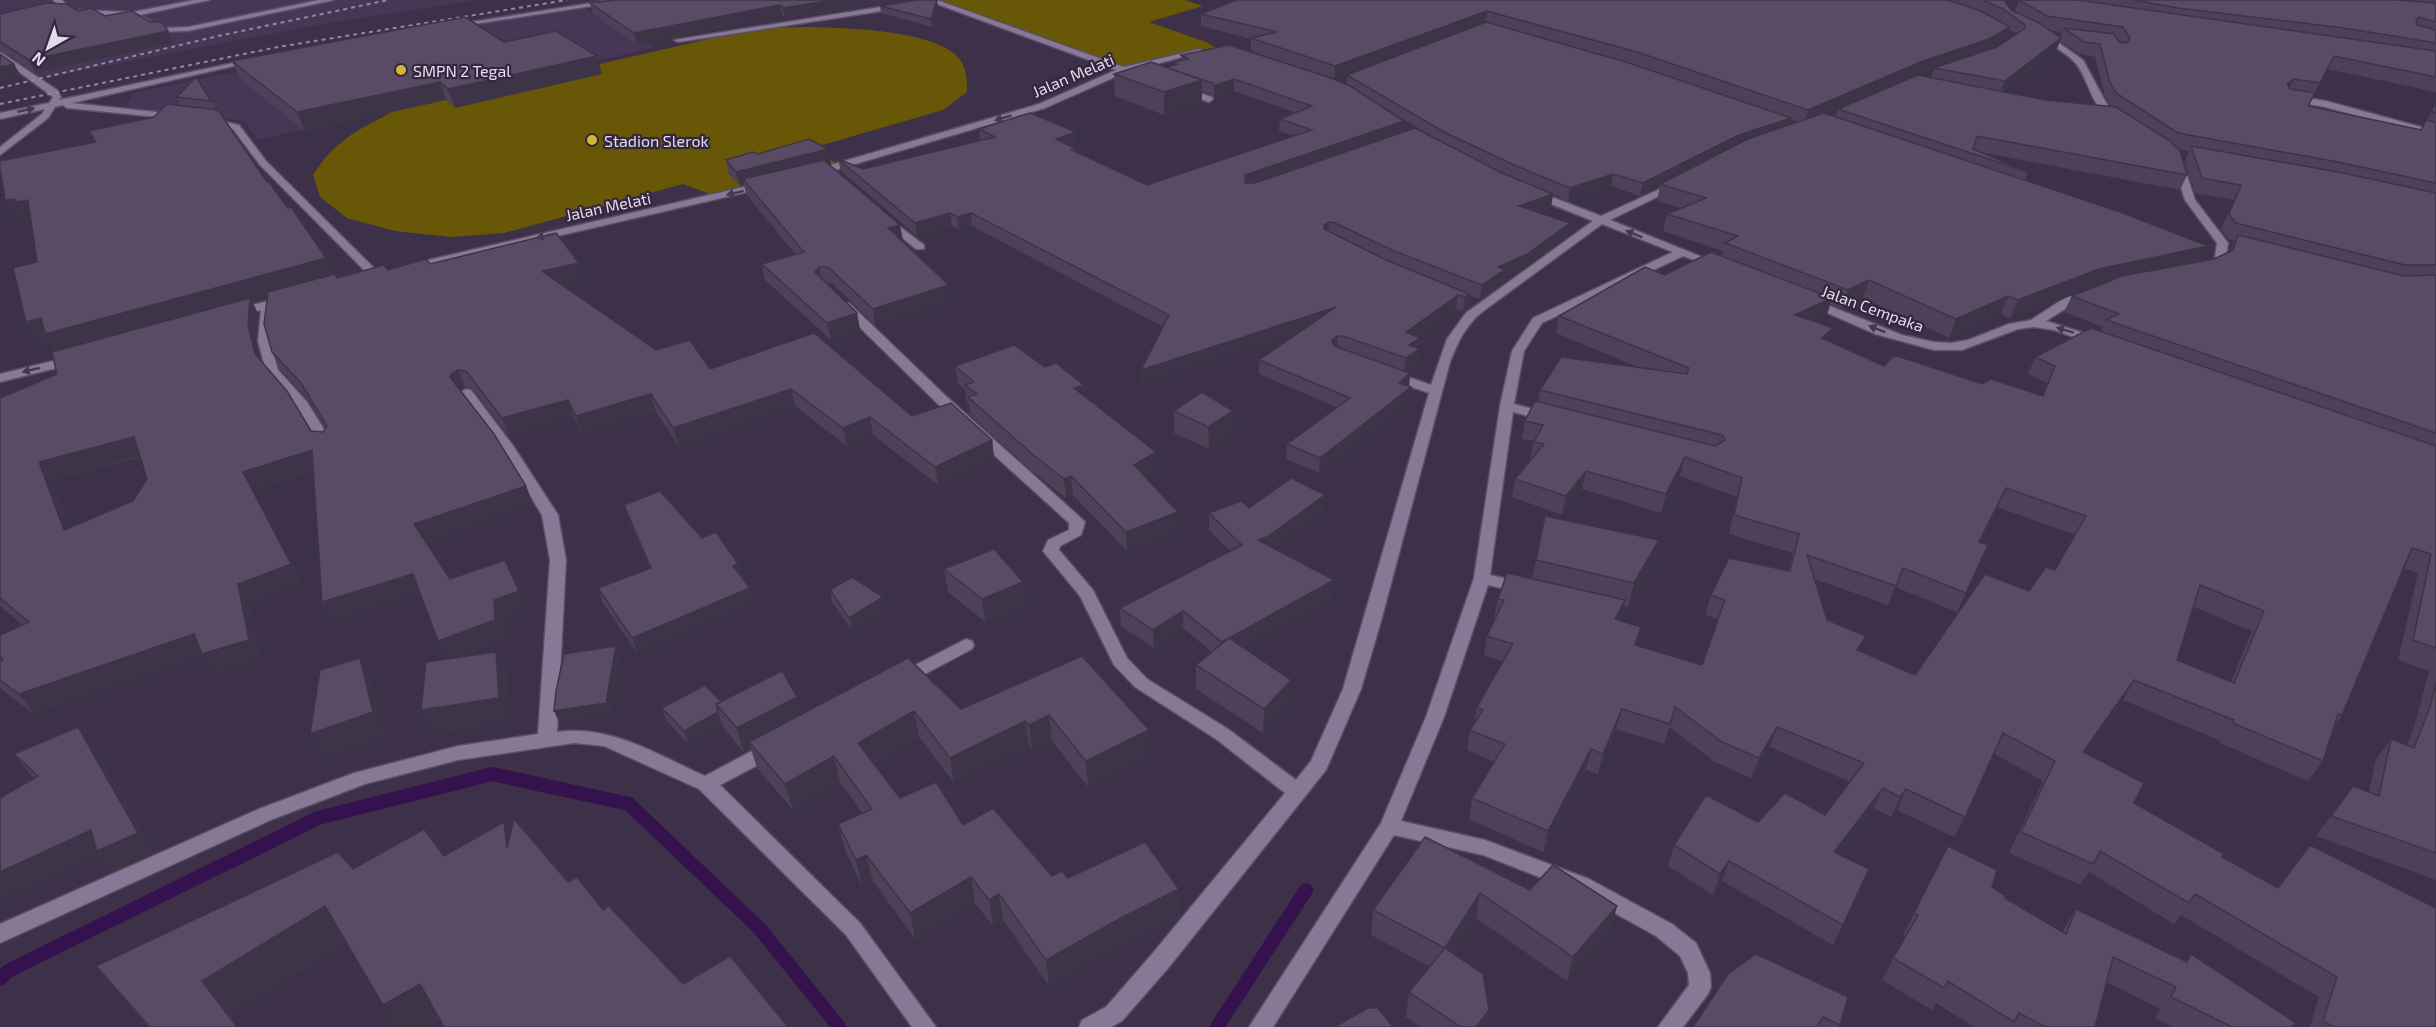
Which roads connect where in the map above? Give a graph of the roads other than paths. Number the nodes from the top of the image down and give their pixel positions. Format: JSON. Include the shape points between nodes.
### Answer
{"nodes":[{"id":1,"x":57,"y":0,"type":"edge"},
{"id":2,"x":207,"y":0,"type":"edge"},
{"id":3,"x":330,"y":0,"type":"edge"},
{"id":4,"x":626,"y":0,"type":"edge"},
{"id":5,"x":931,"y":0,"type":"edge"},
{"id":6,"x":920,"y":2,"type":"edge"},
{"id":7,"x":909,"y":4,"type":"edge"},
{"id":8,"x":49,"y":10,"type":"junction"},
{"id":9,"x":133,"y":14,"type":"junction"},
{"id":10,"x":33,"y":15,"type":"edge"},
{"id":11,"x":441,"y":27,"type":"edge"},
{"id":12,"x":2059,"y":35,"type":"edge"},
{"id":13,"x":678,"y":40,"type":"edge"},
{"id":14,"x":1210,"y":50,"type":"edge"},
{"id":15,"x":2,"y":56,"type":"edge"},
{"id":16,"x":257,"y":60,"type":"edge"},
{"id":17,"x":1123,"y":70,"type":"junction"},
{"id":18,"x":1144,"y":77,"type":"edge"},
{"id":19,"x":1177,"y":88,"type":"edge"},
{"id":20,"x":2287,"y":98,"type":"edge"},
{"id":21,"x":1209,"y":99,"type":"dead end"},
{"id":22,"x":52,"y":105,"type":"junction"},
{"id":23,"x":0,"y":116,"type":"edge"},
{"id":24,"x":2124,"y":123,"type":"edge"},
{"id":25,"x":2436,"y":134,"type":"edge"},
{"id":26,"x":0,"y":152,"type":"edge"},
{"id":27,"x":2191,"y":156,"type":"edge"},
{"id":28,"x":807,"y":175,"type":"edge"},
{"id":29,"x":1684,"y":181,"type":"edge"},
{"id":30,"x":774,"y":183,"type":"edge"},
{"id":31,"x":1526,"y":190,"type":"edge"},
{"id":32,"x":876,"y":211,"type":"edge"},
{"id":33,"x":1605,"y":222,"type":"junction"},
{"id":34,"x":920,"y":247,"type":"dead end"},
{"id":35,"x":1682,"y":252,"type":"junction"},
{"id":36,"x":2201,"y":259,"type":"edge"},
{"id":37,"x":2218,"y":264,"type":"junction"},
{"id":38,"x":401,"y":269,"type":"edge"},
{"id":39,"x":1726,"y":269,"type":"edge"},
{"id":40,"x":2197,"y":272,"type":"edge"},
{"id":41,"x":375,"y":276,"type":"edge"},
{"id":42,"x":2104,"y":289,"type":"edge"},
{"id":43,"x":834,"y":294,"type":"edge"},
{"id":44,"x":300,"y":296,"type":"edge"},
{"id":45,"x":1802,"y":299,"type":"edge"},
{"id":46,"x":268,"y":305,"type":"junction"},
{"id":47,"x":222,"y":318,"type":"edge"},
{"id":48,"x":2034,"y":323,"type":"junction"},
{"id":49,"x":2110,"y":346,"type":"edge"},
{"id":50,"x":85,"y":357,"type":"edge"},
{"id":51,"x":1381,"y":372,"type":"edge"},
{"id":52,"x":0,"y":378,"type":"edge"},
{"id":53,"x":1436,"y":392,"type":"junction"},
{"id":54,"x":466,"y":393,"type":"edge"},
{"id":55,"x":1507,"y":406,"type":"junction"},
{"id":56,"x":1563,"y":421,"type":"edge"},
{"id":57,"x":327,"y":445,"type":"edge"},
{"id":58,"x":1482,"y":578,"type":"junction"},
{"id":59,"x":1536,"y":592,"type":"edge"},
{"id":60,"x":966,"y":645,"type":"dead end"},
{"id":61,"x":883,"y":689,"type":"edge"},
{"id":62,"x":789,"y":739,"type":"edge"},
{"id":63,"x":547,"y":740,"type":"junction"},
{"id":64,"x":706,"y":784,"type":"junction"},
{"id":65,"x":1297,"y":792,"type":"junction"},
{"id":66,"x":1389,"y":826,"type":"junction"},
{"id":67,"x":0,"y":934,"type":"edge"},
{"id":68,"x":925,"y":1027,"type":"edge"},
{"id":69,"x":1090,"y":1027,"type":"edge"},
{"id":70,"x":1260,"y":1027,"type":"edge"},
{"id":71,"x":1669,"y":1027,"type":"edge"}],
"edges":[{"from":1,"to":8,"type":"street","via":[[61,3]]},
{"from":2,"to":9,"type":"street"},
{"from":3,"to":9,"type":"street","via":[[178,30],[160,30]]},
{"from":4,"to":11,"type":"street"},
{"from":5,"to":6,"type":"street"},
{"from":5,"to":17,"type":"street"},
{"from":7,"to":13,"type":"street"},
{"from":8,"to":9,"type":"street"},
{"from":8,"to":10,"type":"street"},
{"from":12,"to":24,"type":"street","via":[[2034,30],[2080,62],[2108,116]]},
{"from":14,"to":17,"type":"street","name":"Jalan Melati"},
{"from":15,"to":22,"type":"street","via":[[54,92],[57,98]]},
{"from":16,"to":22,"type":"street"},
{"from":17,"to":18,"type":"street"},
{"from":17,"to":28,"type":"street","name":"Jalan Melati","one_way":true,"via":[[1042,106],[833,173]]},
{"from":19,"to":21,"type":"street"},
{"from":20,"to":25,"type":"street","via":[[2326,104]]},
{"from":23,"to":22,"type":"street","one_way":true},
{"from":22,"to":26,"type":"street","via":[[45,116]]},
{"from":22,"to":41,"type":"street","via":[[192,119],[236,128],[263,163]]},
{"from":27,"to":37,"type":"street","via":[[2171,155],[2180,164],[2190,200],[2229,244]]},
{"from":29,"to":33,"type":"street"},
{"from":30,"to":38,"type":"street","name":"Jalan Melati","one_way":true},
{"from":31,"to":33,"type":"street"},
{"from":32,"to":34,"type":"street"},
{"from":35,"to":33,"type":"street","one_way":true},
{"from":33,"to":53,"type":"street","via":[[1498,296],[1475,304],[1458,328]]},
{"from":35,"to":39,"type":"street"},
{"from":35,"to":55,"type":"street","via":[[1537,321],[1518,351]]},
{"from":36,"to":37,"type":"street"},
{"from":37,"to":40,"type":"street"},
{"from":42,"to":48,"type":"street","via":[[2072,299]]},
{"from":43,"to":65,"type":"street","via":[[942,400],[1077,522],[1076,532],[1053,543],[1051,551],[1087,594],[1120,661],[1141,683],[1222,734]]},
{"from":44,"to":46,"type":"street"},
{"from":48,"to":45,"type":"street","name":"Jalan Cempaka","one_way":true,"via":[[1970,345],[1931,346],[1888,334]]},
{"from":46,"to":47,"type":"street"},
{"from":46,"to":57,"type":"street","via":[[264,340],[272,370],[302,405]]},
{"from":49,"to":48,"type":"street","name":"Jalan Cempaka","one_way":true},
{"from":50,"to":52,"type":"street","one_way":true},
{"from":51,"to":53,"type":"street"},
{"from":53,"to":65,"type":"street","via":[[1352,689],[1319,765]]},
{"from":54,"to":63,"type":"street","via":[[509,450],[550,515],[558,560]]},
{"from":55,"to":56,"type":"street"},
{"from":55,"to":58,"type":"street"},
{"from":58,"to":59,"type":"street"},
{"from":58,"to":66,"type":"street","via":[[1436,717]]},
{"from":60,"to":61,"type":"street"},
{"from":62,"to":64,"type":"street"},
{"from":63,"to":64,"type":"street","via":[[574,736],[607,740]]},
{"from":63,"to":67,"type":"street","via":[[458,753],[361,778],[266,813]]},
{"from":64,"to":68,"type":"street","via":[[853,929]]},
{"from":65,"to":69,"type":"street","via":[[1114,1014]]},
{"from":66,"to":70,"type":"street"},
{"from":66,"to":71,"type":"street","via":[[1485,848],[1582,885],[1665,930],[1688,950],[1699,973],[1700,987]]}]}
